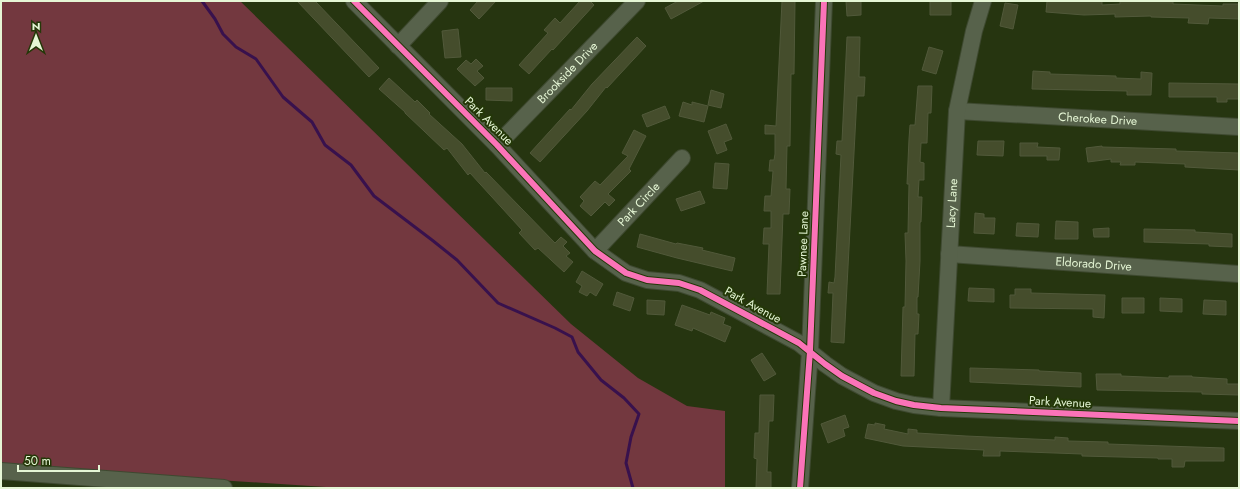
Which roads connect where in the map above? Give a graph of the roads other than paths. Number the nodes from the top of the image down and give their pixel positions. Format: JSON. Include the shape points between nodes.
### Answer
{"nodes":[{"id":1,"x":354,"y":1,"type":"edge"},
{"id":2,"x":440,"y":1,"type":"edge"},
{"id":3,"x":638,"y":1,"type":"edge"},
{"id":4,"x":824,"y":1,"type":"edge"},
{"id":5,"x":983,"y":1,"type":"edge"},
{"id":6,"x":398,"y":46,"type":"junction"},
{"id":7,"x":957,"y":112,"type":"junction"},
{"id":8,"x":1239,"y":126,"type":"edge"},
{"id":9,"x":497,"y":145,"type":"junction"},
{"id":10,"x":682,"y":158,"type":"dead end"},
{"id":11,"x":595,"y":251,"type":"junction"},
{"id":12,"x":949,"y":254,"type":"junction"},
{"id":13,"x":1239,"y":274,"type":"edge"},
{"id":14,"x":810,"y":350,"type":"junction"},
{"id":15,"x":942,"y":408,"type":"junction"},
{"id":16,"x":1239,"y":421,"type":"edge"},
{"id":17,"x":1,"y":471,"type":"edge"},
{"id":18,"x":224,"y":488,"type":"edge"},
{"id":19,"x":800,"y":488,"type":"edge"}],
"edges":[{"from":1,"to":6,"type":"street","name":"Park Avenue"},
{"from":2,"to":6,"type":"street"},
{"from":3,"to":9,"type":"street","name":"Brookside Drive"},
{"from":4,"to":14,"type":"street","name":"Pawnee Lane"},
{"from":5,"to":7,"type":"street","name":"Lacy Lane"},
{"from":6,"to":9,"type":"street","name":"Park Avenue"},
{"from":7,"to":8,"type":"street","name":"Cherokee Drive"},
{"from":7,"to":12,"type":"street","name":"Lacy Lane"},
{"from":9,"to":11,"type":"street","name":"Park Avenue"},
{"from":10,"to":11,"type":"street","name":"Park Circle"},
{"from":11,"to":14,"type":"street","name":"Park Avenue","via":[[626,273],[647,280],[679,283],[700,290]]},
{"from":12,"to":13,"type":"street","name":"Eldorado Drive"},
{"from":12,"to":15,"type":"street","name":"Lacy Lane"},
{"from":14,"to":15,"type":"street","name":"Park Avenue","via":[[842,376],[874,393],[914,405]]},
{"from":14,"to":19,"type":"street","name":"Pawnee Lane"},
{"from":15,"to":16,"type":"street","name":"Park Avenue"},
{"from":17,"to":18,"type":"street"}]}
